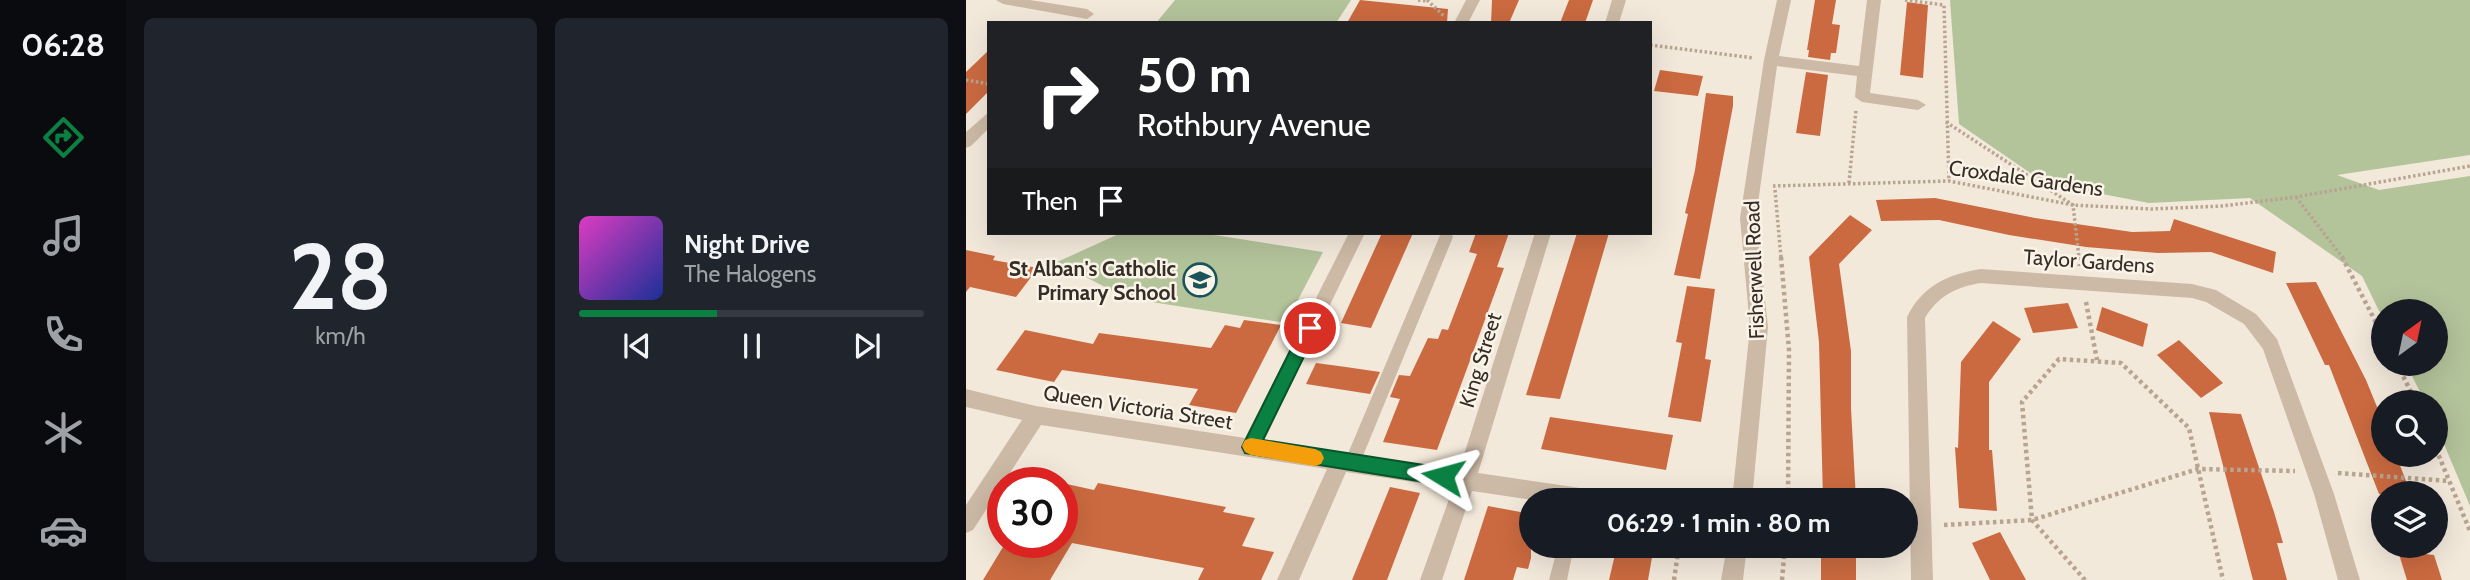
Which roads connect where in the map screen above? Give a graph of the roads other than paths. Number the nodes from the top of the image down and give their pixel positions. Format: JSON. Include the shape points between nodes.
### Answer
{"nodes":[{"id":1,"x":1003,"y":0,"type":"edge"},
{"id":2,"x":1099,"y":0,"type":"edge"},
{"id":3,"x":1473,"y":0,"type":"edge"},
{"id":4,"x":1619,"y":0,"type":"edge"},
{"id":5,"x":1784,"y":0,"type":"edge"},
{"id":6,"x":1874,"y":0,"type":"edge"},
{"id":7,"x":1082,"y":18,"type":"edge"},
{"id":8,"x":1462,"y":21,"type":"edge"},
{"id":9,"x":1613,"y":21,"type":"edge"},
{"id":10,"x":1770,"y":60,"type":"junction"},
{"id":11,"x":1865,"y":72,"type":"junction"},
{"id":12,"x":1918,"y":104,"type":"dead end"},
{"id":13,"x":987,"y":120,"type":"edge"},
{"id":14,"x":966,"y":142,"type":"edge"},
{"id":15,"x":1356,"y":235,"type":"edge"},
{"id":16,"x":1543,"y":235,"type":"edge"},
{"id":17,"x":1447,"y":237,"type":"dead end"},
{"id":18,"x":966,"y":398,"type":"edge"},
{"id":19,"x":1036,"y":415,"type":"junction"},
{"id":20,"x":1251,"y":447,"type":"junction"},
{"id":21,"x":1346,"y":463,"type":"junction"},
{"id":22,"x":1466,"y":480,"type":"junction"},
{"id":23,"x":1743,"y":488,"type":"edge"},
{"id":24,"x":1519,"y":489,"type":"edge"},
{"id":25,"x":966,"y":523,"type":"edge"},
{"id":26,"x":1563,"y":558,"type":"edge"},
{"id":27,"x":1735,"y":558,"type":"edge"},
{"id":28,"x":1287,"y":580,"type":"edge"},
{"id":29,"x":1431,"y":580,"type":"edge"},
{"id":30,"x":1558,"y":580,"type":"edge"},
{"id":31,"x":1732,"y":580,"type":"edge"},
{"id":32,"x":1922,"y":580,"type":"edge"},
{"id":33,"x":2348,"y":580,"type":"edge"}],
"edges":[{"from":1,"to":7,"type":"street"},
{"from":2,"to":7,"type":"street"},
{"from":3,"to":8,"type":"street"},
{"from":4,"to":9,"type":"street"},
{"from":5,"to":10,"type":"street","name":"Fisherwell Road"},
{"from":6,"to":11,"type":"street"},
{"from":10,"to":11,"type":"street"},
{"from":10,"to":23,"type":"street","name":"Fisherwell Road","via":[[1752,184],[1749,246],[1759,327]]},
{"from":11,"to":12,"type":"street","via":[[1862,97]]},
{"from":13,"to":14,"type":"street"},
{"from":15,"to":20,"type":"street"},
{"from":16,"to":22,"type":"street","name":"King Street"},
{"from":17,"to":21,"type":"lane"},
{"from":18,"to":19,"type":"street","name":"Queen Victoria Street"},
{"from":19,"to":20,"type":"street","name":"Queen Victoria Street"},
{"from":19,"to":25,"type":"street"},
{"from":20,"to":21,"type":"street","name":"Queen Victoria Street"},
{"from":21,"to":22,"type":"street","name":"Queen Victoria Street"},
{"from":21,"to":28,"type":"street"},
{"from":22,"to":24,"type":"street","name":"Queen Victoria Street"},
{"from":22,"to":29,"type":"street","name":"King Street"},
{"from":26,"to":30,"type":"lane"},
{"from":27,"to":31,"type":"street"},
{"from":32,"to":33,"type":"street","name":"Taylor Gardens","via":[[1916,317],[1938,288],[1981,276],[2192,291],[2210,295],[2250,319],[2270,345],[2316,472]]}]}
